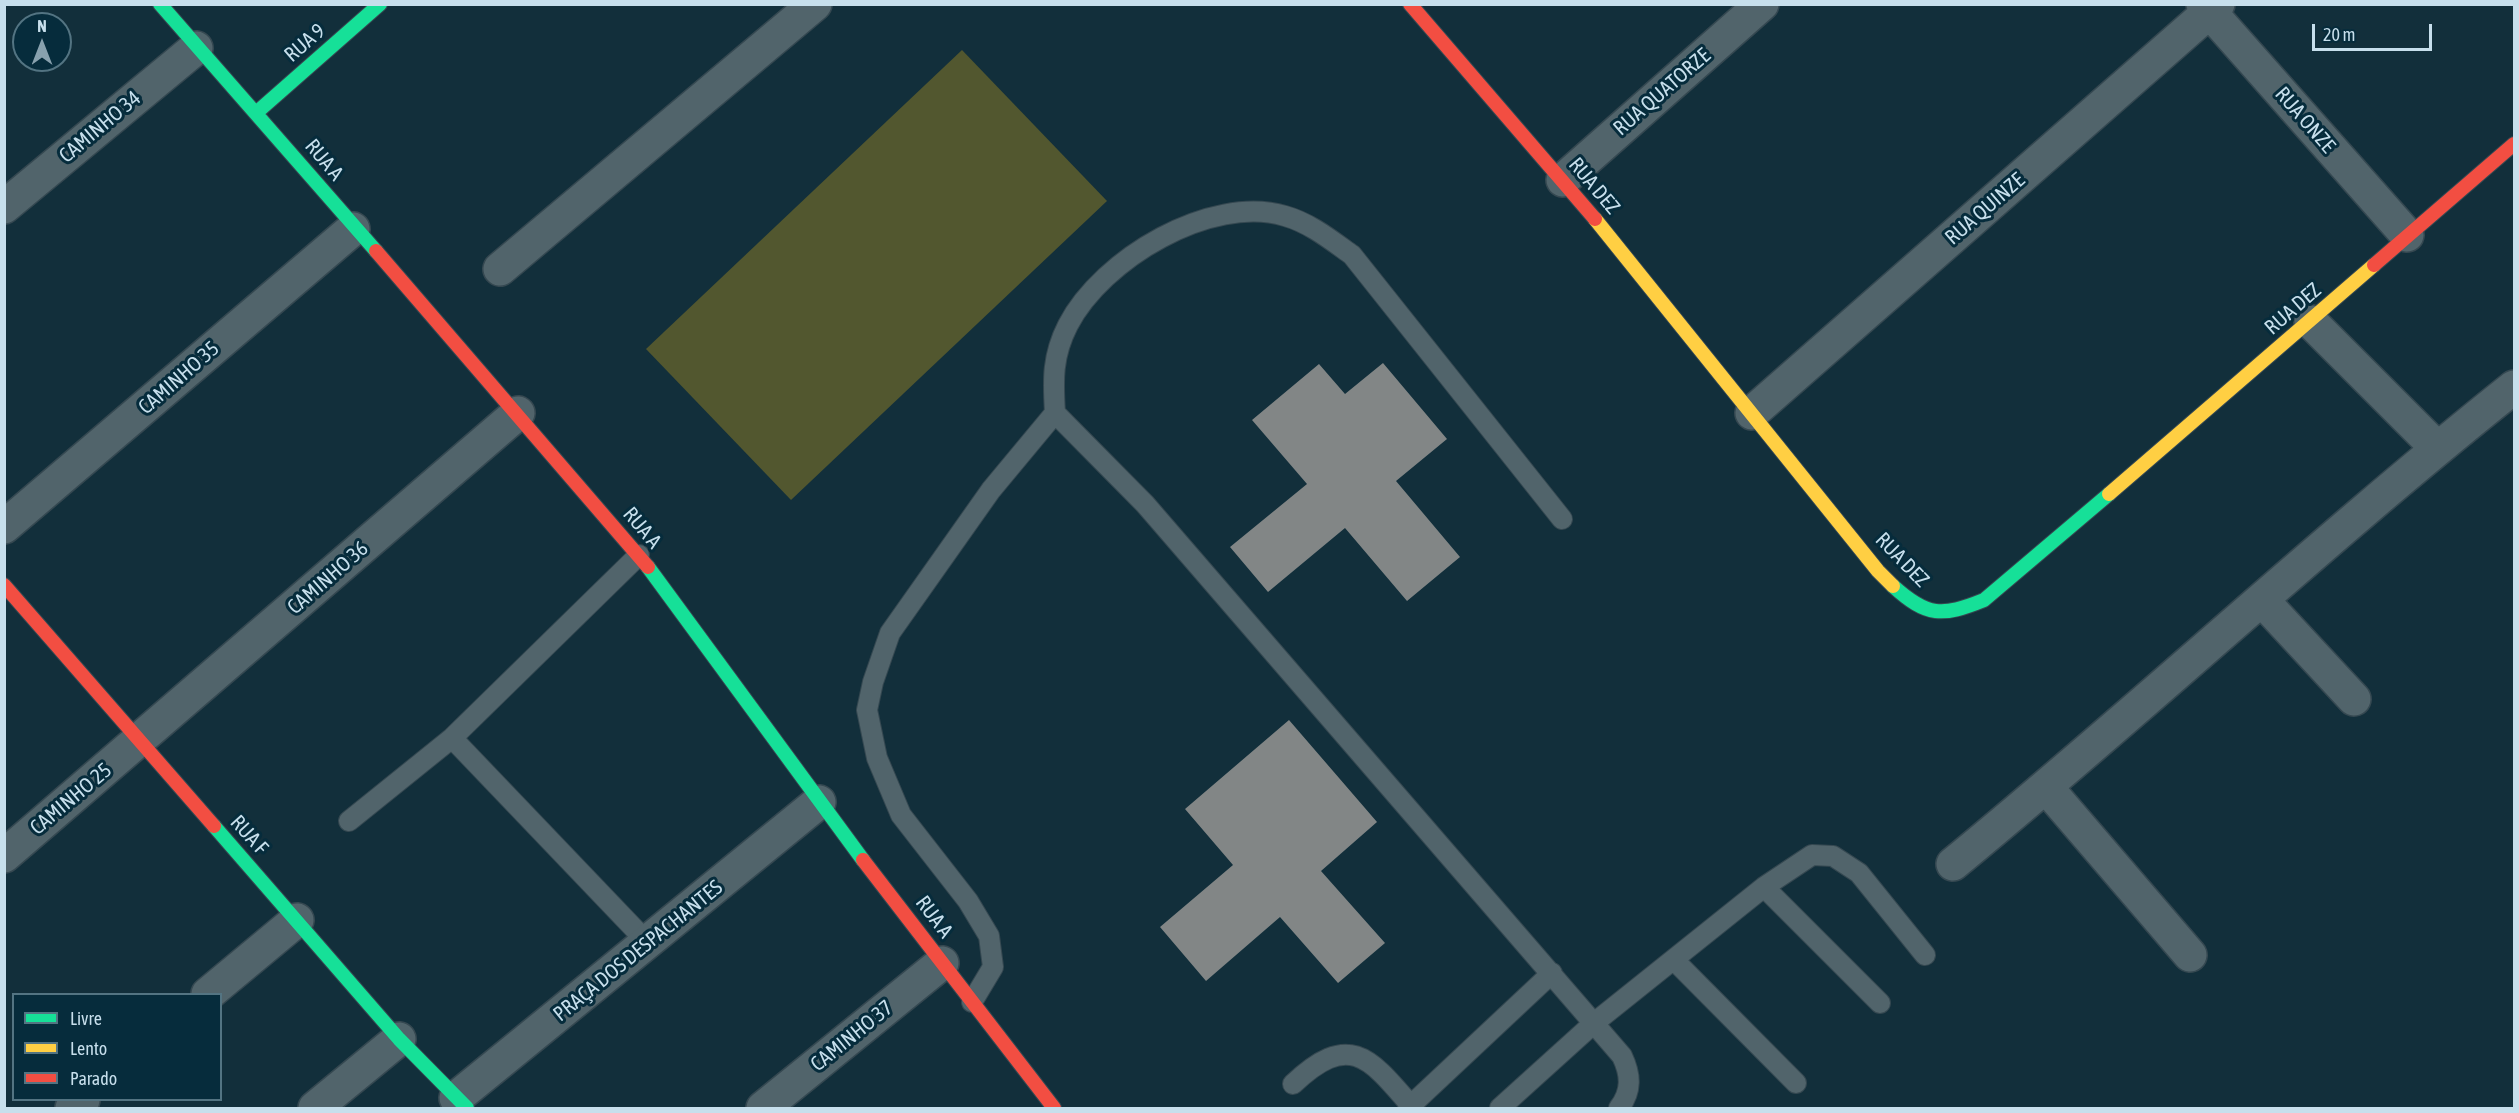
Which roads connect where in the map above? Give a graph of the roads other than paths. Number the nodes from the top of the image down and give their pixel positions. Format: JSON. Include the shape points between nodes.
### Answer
{"nodes":[{"id":1,"x":160,"y":4,"type":"edge"},
{"id":2,"x":380,"y":4,"type":"edge"},
{"id":3,"x":815,"y":4,"type":"edge"},
{"id":4,"x":1410,"y":4,"type":"edge"},
{"id":5,"x":1762,"y":4,"type":"edge"},
{"id":6,"x":2210,"y":7,"type":"edge"},
{"id":7,"x":196,"y":48,"type":"junction"},
{"id":8,"x":256,"y":113,"type":"junction"},
{"id":9,"x":2514,"y":144,"type":"edge"},
{"id":10,"x":1563,"y":180,"type":"junction"},
{"id":11,"x":4,"y":207,"type":"edge"},
{"id":12,"x":353,"y":229,"type":"junction"},
{"id":13,"x":2407,"y":236,"type":"junction"},
{"id":14,"x":500,"y":270,"type":"dead end"},
{"id":15,"x":2311,"y":322,"type":"junction"},
{"id":16,"x":2514,"y":387,"type":"edge"},
{"id":17,"x":1752,"y":413,"type":"junction"},
{"id":18,"x":518,"y":414,"type":"junction"},
{"id":19,"x":1055,"y":414,"type":"junction"},
{"id":20,"x":2437,"y":448,"type":"junction"},
{"id":21,"x":1562,"y":519,"type":"dead end"},
{"id":22,"x":4,"y":527,"type":"edge"},
{"id":23,"x":639,"y":555,"type":"junction"},
{"id":24,"x":4,"y":585,"type":"edge"},
{"id":25,"x":2262,"y":600,"type":"junction"},
{"id":26,"x":2354,"y":699,"type":"dead end"},
{"id":27,"x":452,"y":738,"type":"junction"},
{"id":28,"x":138,"y":742,"type":"junction"},
{"id":29,"x":2046,"y":788,"type":"junction"},
{"id":30,"x":819,"y":802,"type":"junction"},
{"id":31,"x":350,"y":821,"type":"dead end"},
{"id":32,"x":4,"y":856,"type":"edge"},
{"id":33,"x":1953,"y":864,"type":"dead end"},
{"id":34,"x":1764,"y":887,"type":"junction"},
{"id":35,"x":297,"y":920,"type":"junction"},
{"id":36,"x":648,"y":943,"type":"junction"},
{"id":37,"x":1925,"y":955,"type":"dead end"},
{"id":38,"x":2190,"y":956,"type":"dead end"},
{"id":39,"x":1675,"y":961,"type":"junction"},
{"id":40,"x":942,"y":963,"type":"junction"},
{"id":41,"x":1552,"y":974,"type":"junction"},
{"id":42,"x":209,"y":993,"type":"edge"},
{"id":43,"x":972,"y":1002,"type":"junction"},
{"id":44,"x":1880,"y":1003,"type":"dead end"},
{"id":45,"x":1594,"y":1023,"type":"junction"},
{"id":46,"x":399,"y":1040,"type":"junction"},
{"id":47,"x":1796,"y":1083,"type":"dead end"},
{"id":48,"x":1293,"y":1084,"type":"dead end"},
{"id":49,"x":462,"y":1103,"type":"edge"},
{"id":50,"x":1057,"y":1106,"type":"edge"},
{"id":51,"x":315,"y":1108,"type":"edge"},
{"id":52,"x":763,"y":1108,"type":"edge"},
{"id":53,"x":1411,"y":1108,"type":"edge"},
{"id":54,"x":1500,"y":1108,"type":"edge"},
{"id":55,"x":1619,"y":1108,"type":"edge"}],
"edges":[{"from":1,"to":7,"type":"street","name":"RUA A"},
{"from":2,"to":8,"type":"street","name":"RUA 9"},
{"from":3,"to":14,"type":"street"},
{"from":4,"to":10,"type":"street","name":"RUA DEZ"},
{"from":5,"to":10,"type":"street","name":"RUA QUATORZE"},
{"from":6,"to":13,"type":"street","name":"RUA ONZE"},
{"from":6,"to":17,"type":"street","name":"RUA QUINZE"},
{"from":7,"to":8,"type":"street","name":"RUA A"},
{"from":7,"to":11,"type":"street","name":"CAMINHO 34"},
{"from":8,"to":12,"type":"street","name":"RUA A"},
{"from":9,"to":13,"type":"street","name":"RUA DEZ"},
{"from":10,"to":17,"type":"street","name":"RUA DEZ"},
{"from":12,"to":18,"type":"street","name":"RUA A"},
{"from":12,"to":22,"type":"street","name":"CAMINHO 35"},
{"from":13,"to":15,"type":"street","name":"RUA DEZ"},
{"from":15,"to":17,"type":"street","name":"RUA DEZ","via":[[1984,600],[1939,615],[1915,605],[1878,571]]},
{"from":15,"to":20,"type":"street"},
{"from":16,"to":20,"type":"street"},
{"from":18,"to":23,"type":"street","name":"RUA A"},
{"from":18,"to":28,"type":"street","name":"CAMINHO 36"},
{"from":19,"to":21,"type":"lane","via":[[1052,372],[1069,324],[1101,282],[1160,237],[1196,221],[1240,212],[1284,216],[1318,230],[1352,255]]},
{"from":19,"to":41,"type":"lane","via":[[1145,504]]},
{"from":19,"to":43,"type":"lane","via":[[991,490],[890,633],[867,710],[876,758],[902,815],[968,902],[993,947],[993,968]]},
{"from":20,"to":25,"type":"street"},
{"from":23,"to":27,"type":"lane"},
{"from":23,"to":30,"type":"street","name":"RUA A"},
{"from":24,"to":28,"type":"street","name":"RUA F"},
{"from":25,"to":26,"type":"street"},
{"from":25,"to":29,"type":"street"},
{"from":27,"to":31,"type":"lane"},
{"from":27,"to":36,"type":"lane"},
{"from":28,"to":32,"type":"street","name":"CAMINHO 25"},
{"from":28,"to":35,"type":"street","name":"RUA F"},
{"from":29,"to":33,"type":"street"},
{"from":29,"to":38,"type":"street"},
{"from":30,"to":36,"type":"street","name":"PRAÇA DOS DESPACHANTES"},
{"from":30,"to":40,"type":"street","name":"RUA A"},
{"from":34,"to":37,"type":"lane","via":[[1812,855],[1833,856],[1858,873]]},
{"from":34,"to":39,"type":"lane"},
{"from":34,"to":44,"type":"lane"},
{"from":35,"to":42,"type":"street"},
{"from":35,"to":46,"type":"street","name":"RUA F"},
{"from":36,"to":49,"type":"street","name":"PRAÇA DOS DESPACHANTES"},
{"from":39,"to":45,"type":"lane"},
{"from":39,"to":47,"type":"lane"},
{"from":40,"to":43,"type":"street","name":"RUA A"},
{"from":40,"to":52,"type":"street","name":"CAMINHO 37"},
{"from":41,"to":45,"type":"lane"},
{"from":41,"to":53,"type":"lane"},
{"from":43,"to":50,"type":"street","name":"RUA A"},
{"from":45,"to":54,"type":"lane"},
{"from":45,"to":55,"type":"lane","via":[[1622,1056],[1630,1072],[1630,1086]]},
{"from":46,"to":49,"type":"street","name":"RUA F"},
{"from":46,"to":51,"type":"street"},
{"from":48,"to":53,"type":"lane","via":[[1323,1059],[1341,1053],[1354,1054],[1375,1067]]}]}
